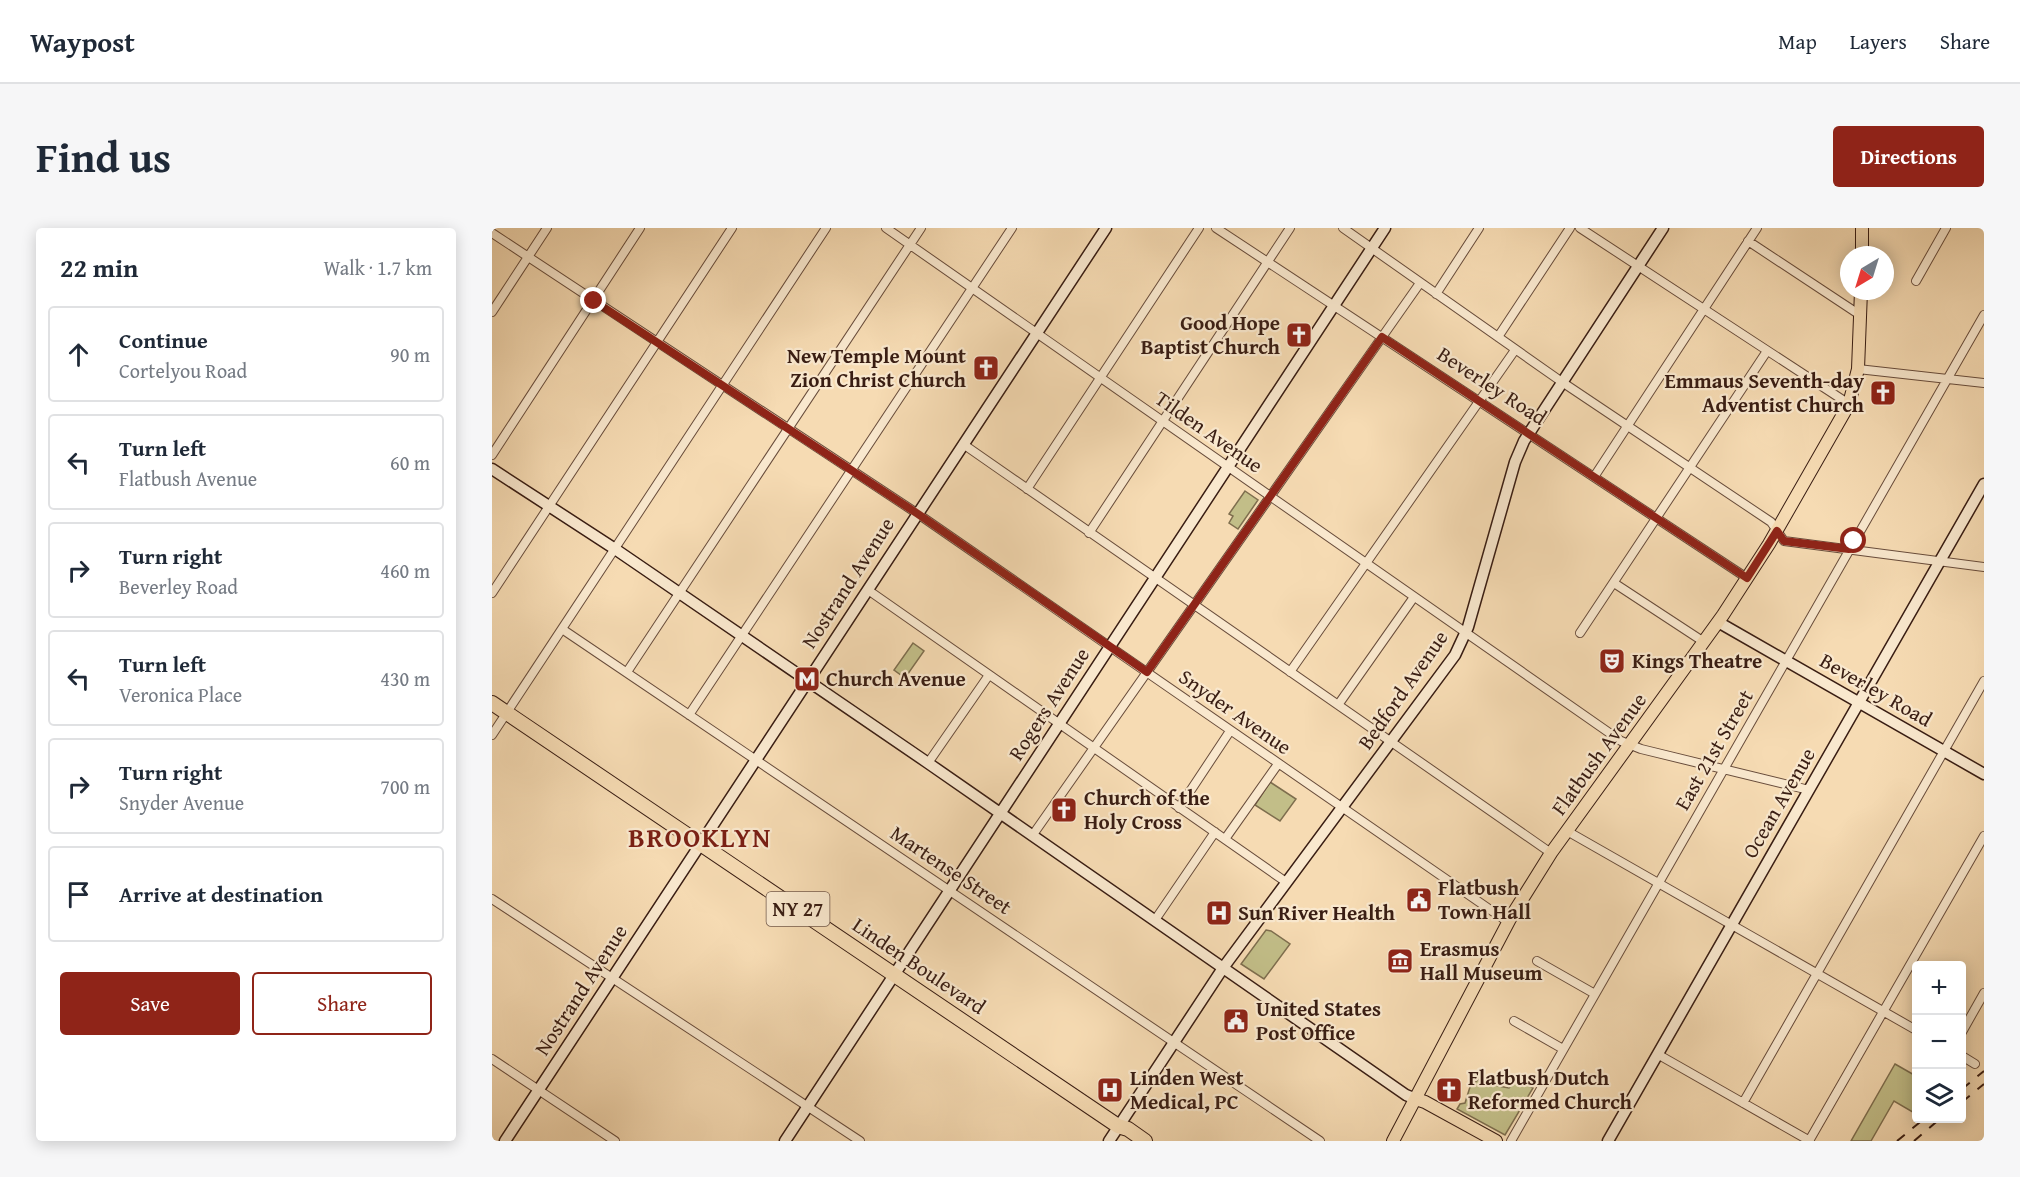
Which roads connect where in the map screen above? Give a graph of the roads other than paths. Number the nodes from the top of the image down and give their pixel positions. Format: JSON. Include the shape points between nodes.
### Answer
{"nodes":[{"id":1,"x":548,"y":228,"type":"edge"},
{"id":2,"x":640,"y":228,"type":"edge"},
{"id":3,"x":732,"y":228,"type":"edge"},
{"id":4,"x":826,"y":228,"type":"edge"},
{"id":5,"x":886,"y":228,"type":"edge"},
{"id":6,"x":921,"y":228,"type":"edge"},
{"id":7,"x":1011,"y":228,"type":"edge"},
{"id":8,"x":1106,"y":228,"type":"edge"},
{"id":9,"x":1199,"y":228,"type":"edge"},
{"id":10,"x":1216,"y":228,"type":"edge"},
{"id":11,"x":1290,"y":228,"type":"edge"},
{"id":12,"x":1343,"y":228,"type":"edge"},
{"id":13,"x":1385,"y":228,"type":"edge"},
{"id":14,"x":1479,"y":228,"type":"edge"},
{"id":15,"x":1570,"y":228,"type":"edge"},
{"id":16,"x":1580,"y":228,"type":"edge"},
{"id":17,"x":1664,"y":228,"type":"edge"},
{"id":18,"x":1757,"y":228,"type":"edge"},
{"id":19,"x":1862,"y":228,"type":"edge"},
{"id":20,"x":1946,"y":228,"type":"edge"},
{"id":21,"x":492,"y":234,"type":"edge"},
{"id":22,"x":1748,"y":241,"type":"junction"},
{"id":23,"x":910,"y":245,"type":"junction"},
{"id":24,"x":1862,"y":246,"type":"edge"},
{"id":25,"x":1372,"y":248,"type":"junction"},
{"id":26,"x":528,"y":257,"type":"junction"},
{"id":27,"x":1268,"y":262,"type":"junction"},
{"id":28,"x":1638,"y":266,"type":"junction"},
{"id":29,"x":1916,"y":281,"type":"dead end"},
{"id":30,"x":1420,"y":282,"type":"junction"},
{"id":31,"x":972,"y":288,"type":"junction"},
{"id":32,"x":1436,"y":294,"type":"junction"},
{"id":33,"x":1861,"y":300,"type":"edge"},
{"id":34,"x":594,"y":301,"type":"junction"},
{"id":35,"x":1334,"y":306,"type":"junction"},
{"id":36,"x":1704,"y":309,"type":"junction"},
{"id":37,"x":492,"y":312,"type":"edge"},
{"id":38,"x":1860,"y":315,"type":"junction"},
{"id":39,"x":1984,"y":315,"type":"edge"},
{"id":40,"x":1036,"y":333,"type":"junction"},
{"id":41,"x":1382,"y":337,"type":"junction"},
{"id":42,"x":1498,"y":337,"type":"junction"},
{"id":43,"x":657,"y":342,"type":"junction"},
{"id":44,"x":1515,"y":350,"type":"junction"},
{"id":45,"x":1767,"y":351,"type":"junction"},
{"id":46,"x":1858,"y":369,"type":"junction"},
{"id":47,"x":1101,"y":378,"type":"junction"},
{"id":48,"x":1947,"y":379,"type":"junction"},
{"id":49,"x":1562,"y":382,"type":"junction"},
{"id":50,"x":1984,"y":383,"type":"edge"},
{"id":51,"x":722,"y":385,"type":"junction"},
{"id":52,"x":1479,"y":401,"type":"junction"},
{"id":53,"x":1849,"y":404,"type":"junction"},
{"id":54,"x":1163,"y":422,"type":"junction"},
{"id":55,"x":1627,"y":426,"type":"junction"},
{"id":56,"x":789,"y":429,"type":"junction"},
{"id":57,"x":1529,"y":434,"type":"junction"},
{"id":58,"x":963,"y":444,"type":"junction"},
{"id":59,"x":492,"y":455,"type":"edge"},
{"id":60,"x":1228,"y":467,"type":"junction"},
{"id":61,"x":1690,"y":468,"type":"junction"},
{"id":62,"x":492,"y":469,"type":"edge"},
{"id":63,"x":852,"y":471,"type":"junction"},
{"id":64,"x":1594,"y":477,"type":"junction"},
{"id":65,"x":1984,"y":484,"type":"edge"},
{"id":66,"x":1028,"y":489,"type":"junction"},
{"id":67,"x":1270,"y":496,"type":"junction"},
{"id":68,"x":549,"y":506,"type":"junction"},
{"id":69,"x":918,"y":514,"type":"junction"},
{"id":70,"x":1657,"y":518,"type":"junction"},
{"id":71,"x":1777,"y":531,"type":"junction"},
{"id":72,"x":1089,"y":533,"type":"junction"},
{"id":73,"x":615,"y":549,"type":"junction"},
{"id":74,"x":1849,"y":549,"type":"junction"},
{"id":75,"x":1939,"y":561,"type":"junction"},
{"id":76,"x":1365,"y":563,"type":"junction"},
{"id":77,"x":1984,"y":567,"type":"edge"},
{"id":78,"x":1155,"y":578,"type":"junction"},
{"id":79,"x":1747,"y":578,"type":"junction"},
{"id":80,"x":1614,"y":583,"type":"junction"},
{"id":81,"x":868,"y":590,"type":"junction"},
{"id":82,"x":492,"y":593,"type":"edge"},
{"id":83,"x":680,"y":593,"type":"junction"},
{"id":84,"x":1414,"y":597,"type":"junction"},
{"id":85,"x":1194,"y":605,"type":"junction"},
{"id":86,"x":1718,"y":622,"type":"junction"},
{"id":87,"x":562,"y":629,"type":"junction"},
{"id":88,"x":1580,"y":633,"type":"dead end"},
{"id":89,"x":1466,"y":634,"type":"junction"},
{"id":90,"x":742,"y":636,"type":"junction"},
{"id":91,"x":1704,"y":642,"type":"junction"},
{"id":92,"x":1110,"y":647,"type":"junction"},
{"id":93,"x":1786,"y":660,"type":"junction"},
{"id":94,"x":627,"y":672,"type":"junction"},
{"id":95,"x":1147,"y":672,"type":"junction"},
{"id":96,"x":1290,"y":672,"type":"junction"},
{"id":97,"x":988,"y":675,"type":"junction"},
{"id":98,"x":808,"y":681,"type":"junction"},
{"id":99,"x":1984,"y":681,"type":"edge"},
{"id":100,"x":492,"y":703,"type":"edge"},
{"id":101,"x":1859,"y":703,"type":"junction"},
{"id":102,"x":1338,"y":705,"type":"junction"},
{"id":103,"x":507,"y":713,"type":"junction"},
{"id":104,"x":690,"y":715,"type":"junction"},
{"id":105,"x":1059,"y":724,"type":"junction"},
{"id":106,"x":1230,"y":731,"type":"junction"},
{"id":107,"x":492,"y":735,"type":"edge"},
{"id":108,"x":1391,"y":742,"type":"junction"},
{"id":109,"x":1630,"y":746,"type":"junction"},
{"id":110,"x":1094,"y":748,"type":"junction"},
{"id":111,"x":1944,"y":751,"type":"junction"},
{"id":112,"x":756,"y":760,"type":"junction"},
{"id":113,"x":928,"y":763,"type":"junction"},
{"id":114,"x":1278,"y":764,"type":"junction"},
{"id":115,"x":1724,"y":768,"type":"junction"},
{"id":116,"x":1984,"y":774,"type":"edge"},
{"id":117,"x":1809,"y":790,"type":"junction"},
{"id":118,"x":1179,"y":808,"type":"junction"},
{"id":119,"x":1342,"y":808,"type":"junction"},
{"id":120,"x":1001,"y":813,"type":"junction"},
{"id":121,"x":1567,"y":831,"type":"junction"},
{"id":122,"x":1215,"y":832,"type":"junction"},
{"id":123,"x":1032,"y":836,"type":"junction"},
{"id":124,"x":1984,"y":837,"type":"edge"},
{"id":125,"x":1225,"y":839,"type":"junction"},
{"id":126,"x":701,"y":844,"type":"junction"},
{"id":127,"x":1551,"y":853,"type":"junction"},
{"id":128,"x":1286,"y":882,"type":"junction"},
{"id":129,"x":1659,"y":883,"type":"junction"},
{"id":130,"x":950,"y":891,"type":"junction"},
{"id":131,"x":492,"y":899,"type":"edge"},
{"id":132,"x":1155,"y":920,"type":"junction"},
{"id":133,"x":1508,"y":922,"type":"junction"},
{"id":134,"x":1732,"y":925,"type":"junction"},
{"id":135,"x":1538,"y":962,"type":"dead end"},
{"id":136,"x":1223,"y":968,"type":"junction"},
{"id":137,"x":1816,"y":973,"type":"junction"},
{"id":138,"x":894,"y":975,"type":"junction"},
{"id":139,"x":613,"y":977,"type":"junction"},
{"id":140,"x":1984,"y":993,"type":"edge"},
{"id":141,"x":1595,"y":994,"type":"junction"},
{"id":142,"x":1884,"y":1011,"type":"junction"},
{"id":143,"x":1514,"y":1021,"type":"dead end"},
{"id":144,"x":1966,"y":1025,"type":"edge"},
{"id":145,"x":1912,"y":1027,"type":"edge"},
{"id":146,"x":1173,"y":1042,"type":"junction"},
{"id":147,"x":1563,"y":1049,"type":"junction"},
{"id":148,"x":1659,"y":1055,"type":"junction"},
{"id":149,"x":1966,"y":1058,"type":"edge"},
{"id":150,"x":492,"y":1059,"type":"edge"},
{"id":151,"x":1975,"y":1064,"type":"dead end"},
{"id":152,"x":538,"y":1090,"type":"junction"},
{"id":153,"x":1416,"y":1099,"type":"junction"},
{"id":154,"x":1743,"y":1103,"type":"junction"},
{"id":155,"x":808,"y":1107,"type":"junction"},
{"id":156,"x":1118,"y":1126,"type":"junction"},
{"id":157,"x":1315,"y":1140,"type":"edge"},
{"id":158,"x":505,"y":1141,"type":"edge"},
{"id":159,"x":615,"y":1141,"type":"edge"},
{"id":160,"x":785,"y":1141,"type":"edge"},
{"id":161,"x":860,"y":1141,"type":"edge"},
{"id":162,"x":1108,"y":1141,"type":"edge"},
{"id":163,"x":1120,"y":1141,"type":"edge"},
{"id":164,"x":1145,"y":1141,"type":"edge"},
{"id":165,"x":1393,"y":1141,"type":"edge"},
{"id":166,"x":1496,"y":1141,"type":"edge"},
{"id":167,"x":1511,"y":1141,"type":"edge"},
{"id":168,"x":1608,"y":1141,"type":"edge"},
{"id":169,"x":1810,"y":1141,"type":"edge"}],
"edges":[{"from":1,"to":26,"type":"street"},
{"from":2,"to":34,"type":"street"},
{"from":3,"to":43,"type":"street"},
{"from":4,"to":51,"type":"street"},
{"from":5,"to":23,"type":"street","name":"Tilden Avenue"},
{"from":6,"to":23,"type":"street"},
{"from":7,"to":31,"type":"street"},
{"from":8,"to":40,"type":"main road","name":"Nostrand Avenue"},
{"from":9,"to":47,"type":"street"},
{"from":10,"to":27,"type":"street","name":"Beverley Road"},
{"from":11,"to":27,"type":"street"},
{"from":12,"to":25,"type":"street"},
{"from":13,"to":25,"type":"main road","name":"Rogers Avenue"},
{"from":14,"to":32,"type":"street"},
{"from":15,"to":42,"type":"street"},
{"from":16,"to":28,"type":"street"},
{"from":17,"to":28,"type":"main road","name":"Bedford Avenue"},
{"from":18,"to":22,"type":"street"},
{"from":19,"to":24,"type":"main road"},
{"from":20,"to":29,"type":"street"},
{"from":21,"to":26,"type":"street","name":"Snyder Avenue"},
{"from":22,"to":36,"type":"street"},
{"from":22,"to":38,"type":"street"},
{"from":23,"to":31,"type":"street","name":"Tilden Avenue"},
{"from":23,"to":56,"type":"street"},
{"from":25,"to":30,"type":"street"},
{"from":25,"to":35,"type":"main road","name":"Rogers Avenue"},
{"from":26,"to":34,"type":"street","name":"Snyder Avenue"},
{"from":26,"to":37,"type":"street"},
{"from":27,"to":35,"type":"street","name":"Beverley Road"},
{"from":27,"to":54,"type":"street"},
{"from":28,"to":36,"type":"street"},
{"from":28,"to":49,"type":"main road","name":"Bedford Avenue"},
{"from":30,"to":32,"type":"street"},
{"from":30,"to":41,"type":"street"},
{"from":31,"to":40,"type":"street","name":"Tilden Avenue"},
{"from":31,"to":63,"type":"street"},
{"from":32,"to":42,"type":"street"},
{"from":33,"to":38,"type":"main road","name":"Flatbush Avenue"},
{"from":34,"to":43,"type":"street","name":"Snyder Avenue"},
{"from":34,"to":59,"type":"street"},
{"from":35,"to":41,"type":"street","name":"Beverley Road"},
{"from":35,"to":60,"type":"main road","name":"Rogers Avenue"},
{"from":36,"to":45,"type":"street"},
{"from":36,"to":55,"type":"street"},
{"from":38,"to":46,"type":"main road","name":"Flatbush Avenue"},
{"from":39,"to":48,"type":"street","name":"East 21st Street"},
{"from":40,"to":47,"type":"street","name":"Tilden Avenue"},
{"from":40,"to":58,"type":"main road","name":"Nostrand Avenue"},
{"from":41,"to":52,"type":"street","name":"Beverley Road"},
{"from":41,"to":67,"type":"street"},
{"from":42,"to":44,"type":"street"},
{"from":43,"to":51,"type":"street","name":"Snyder Avenue"},
{"from":43,"to":68,"type":"street"},
{"from":44,"to":49,"type":"street"},
{"from":44,"to":52,"type":"street"},
{"from":45,"to":53,"type":"street"},
{"from":45,"to":61,"type":"street"},
{"from":46,"to":48,"type":"street"},
{"from":46,"to":53,"type":"main road","name":"Flatbush Avenue"},
{"from":47,"to":54,"type":"street","name":"Tilden Avenue"},
{"from":47,"to":66,"type":"street"},
{"from":48,"to":50,"type":"street"},
{"from":48,"to":74,"type":"street","name":"East 21st Street"},
{"from":49,"to":55,"type":"street"},
{"from":49,"to":57,"type":"main road","name":"Bedford Avenue"},
{"from":51,"to":56,"type":"street","name":"Snyder Avenue"},
{"from":51,"to":73,"type":"street"},
{"from":52,"to":57,"type":"street","name":"Beverley Road"},
{"from":52,"to":76,"type":"street"},
{"from":53,"to":71,"type":"main road","name":"Flatbush Avenue"},
{"from":54,"to":60,"type":"street","name":"Tilden Avenue"},
{"from":54,"to":72,"type":"street"},
{"from":55,"to":61,"type":"street"},
{"from":55,"to":64,"type":"street"},
{"from":56,"to":63,"type":"street","name":"Snyder Avenue"},
{"from":56,"to":83,"type":"street"},
{"from":57,"to":64,"type":"street","name":"Beverley Road"},
{"from":57,"to":89,"type":"main road","name":"Bedford Avenue","via":[[1515,462]]},
{"from":58,"to":66,"type":"street"},
{"from":58,"to":69,"type":"main road","name":"Nostrand Avenue"},
{"from":60,"to":67,"type":"street","name":"Tilden Avenue"},
{"from":60,"to":78,"type":"main road","name":"Rogers Avenue"},
{"from":61,"to":70,"type":"street"},
{"from":61,"to":71,"type":"street","via":[[1771,522]]},
{"from":62,"to":68,"type":"main road"},
{"from":63,"to":69,"type":"street","name":"Snyder Avenue"},
{"from":63,"to":90,"type":"street"},
{"from":64,"to":70,"type":"street","name":"Beverley Road"},
{"from":65,"to":75,"type":"main road","name":"Ocean Avenue"},
{"from":66,"to":72,"type":"street"},
{"from":67,"to":76,"type":"street","name":"Tilden Avenue"},
{"from":67,"to":85,"type":"street"},
{"from":68,"to":73,"type":"main road"},
{"from":68,"to":82,"type":"street"},
{"from":69,"to":81,"type":"main road","name":"Nostrand Avenue"},
{"from":69,"to":92,"type":"street","name":"Snyder Avenue"},
{"from":70,"to":79,"type":"street","name":"Beverley Road"},
{"from":70,"to":80,"type":"street"},
{"from":71,"to":74,"type":"street","via":[[1784,541]]},
{"from":71,"to":79,"type":"main road","name":"Flatbush Avenue"},
{"from":72,"to":78,"type":"street"},
{"from":73,"to":83,"type":"main road"},
{"from":73,"to":87,"type":"street"},
{"from":74,"to":75,"type":"street"},
{"from":74,"to":93,"type":"street","name":"East 21st Street"},
{"from":75,"to":77,"type":"street"},
{"from":75,"to":101,"type":"main road","name":"Ocean Avenue"},
{"from":76,"to":84,"type":"street","name":"Tilden Avenue"},
{"from":76,"to":96,"type":"street"},
{"from":78,"to":85,"type":"street"},
{"from":78,"to":92,"type":"main road","name":"Rogers Avenue"},
{"from":79,"to":86,"type":"main road","name":"Flatbush Avenue"},
{"from":80,"to":88,"type":"street"},
{"from":80,"to":91,"type":"street"},
{"from":81,"to":97,"type":"street"},
{"from":81,"to":98,"type":"main road","name":"Nostrand Avenue"},
{"from":83,"to":90,"type":"main road"},
{"from":83,"to":94,"type":"street"},
{"from":84,"to":89,"type":"street","name":"Tilden Avenue"},
{"from":84,"to":102,"type":"street"},
{"from":85,"to":95,"type":"street"},
{"from":85,"to":96,"type":"street"},
{"from":86,"to":91,"type":"main road","name":"Flatbush Avenue"},
{"from":86,"to":93,"type":"main road","name":"Beverley Road"},
{"from":87,"to":94,"type":"street","name":"Martense Street"},
{"from":87,"to":103,"type":"street"},
{"from":89,"to":108,"type":"main road","name":"Bedford Avenue"},
{"from":89,"to":109,"type":"street","name":"Tilden Avenue"},
{"from":90,"to":98,"type":"main road"},
{"from":90,"to":104,"type":"street"},
{"from":91,"to":109,"type":"main road","name":"Flatbush Avenue"},
{"from":92,"to":95,"type":"street","name":"Snyder Avenue"},
{"from":92,"to":105,"type":"main road","name":"Rogers Avenue"},
{"from":93,"to":101,"type":"main road","name":"Beverley Road"},
{"from":93,"to":115,"type":"street","name":"East 21st Street"},
{"from":94,"to":104,"type":"street","name":"Martense Street"},
{"from":95,"to":106,"type":"street","name":"Snyder Avenue"},
{"from":95,"to":110,"type":"street"},
{"from":96,"to":102,"type":"street"},
{"from":97,"to":105,"type":"street"},
{"from":97,"to":113,"type":"street"},
{"from":98,"to":112,"type":"main road","name":"Nostrand Avenue"},
{"from":98,"to":113,"type":"main road"},
{"from":99,"to":111,"type":"street"},
{"from":100,"to":103,"type":"highway","name":"Linden Boulevard","number":"NY 27"},
{"from":101,"to":111,"type":"main road","name":"Beverley Road"},
{"from":101,"to":117,"type":"main road","name":"Ocean Avenue"},
{"from":102,"to":108,"type":"street"},
{"from":103,"to":107,"type":"street"},
{"from":103,"to":126,"type":"highway","name":"Linden Boulevard","number":"NY 27"},
{"from":104,"to":112,"type":"street","name":"Martense Street"},
{"from":105,"to":110,"type":"street"},
{"from":105,"to":120,"type":"main road","name":"Rogers Avenue"},
{"from":106,"to":114,"type":"street","name":"Snyder Avenue"},
{"from":106,"to":118,"type":"street"},
{"from":108,"to":119,"type":"main road","name":"Bedford Avenue"},
{"from":108,"to":127,"type":"street"},
{"from":109,"to":115,"type":"street"},
{"from":109,"to":121,"type":"main road","name":"Flatbush Avenue"},
{"from":110,"to":118,"type":"street"},
{"from":110,"to":123,"type":"street"},
{"from":111,"to":116,"type":"main road","name":"Beverley Road"},
{"from":111,"to":137,"type":"street"},
{"from":112,"to":126,"type":"main road","name":"Nostrand Avenue"},
{"from":112,"to":130,"type":"street","name":"Martense Street"},
{"from":113,"to":120,"type":"main road"},
{"from":114,"to":119,"type":"street","name":"Snyder Avenue"},
{"from":114,"to":125,"type":"street"},
{"from":115,"to":117,"type":"street"},
{"from":115,"to":129,"type":"street","name":"East 21st Street"},
{"from":117,"to":134,"type":"main road","name":"Ocean Avenue"},
{"from":118,"to":122,"type":"street"},
{"from":119,"to":128,"type":"main road","name":"Bedford Avenue"},
{"from":119,"to":133,"type":"street","name":"Snyder Avenue"},
{"from":120,"to":123,"type":"main road"},
{"from":120,"to":130,"type":"main road","name":"Rogers Avenue"},
{"from":121,"to":127,"type":"main road","name":"Flatbush Avenue"},
{"from":121,"to":129,"type":"street"},
{"from":122,"to":125,"type":"street"},
{"from":122,"to":132,"type":"street"},
{"from":123,"to":132,"type":"main road"},
{"from":124,"to":142,"type":"street"},
{"from":125,"to":128,"type":"street"},
{"from":126,"to":138,"type":"highway","name":"Linden Boulevard","number":"NY 27"},
{"from":126,"to":139,"type":"main road","name":"Nostrand Avenue"},
{"from":127,"to":133,"type":"main road","name":"Flatbush Avenue"},
{"from":128,"to":136,"type":"main road","name":"Bedford Avenue"},
{"from":129,"to":134,"type":"street"},
{"from":129,"to":141,"type":"street","name":"East 21st Street"},
{"from":130,"to":138,"type":"main road","name":"Rogers Avenue"},
{"from":130,"to":146,"type":"street","name":"Martense Street"},
{"from":131,"to":139,"type":"street"},
{"from":132,"to":136,"type":"main road"},
{"from":133,"to":153,"type":"main road","name":"Flatbush Avenue"},
{"from":134,"to":137,"type":"street"},
{"from":134,"to":148,"type":"main road","name":"Ocean Avenue"},
{"from":135,"to":141,"type":"street"},
{"from":136,"to":146,"type":"main road","name":"Bedford Avenue"},
{"from":136,"to":153,"type":"main road"},
{"from":137,"to":142,"type":"street"},
{"from":137,"to":154,"type":"street"},
{"from":138,"to":155,"type":"main road","name":"Rogers Avenue"},
{"from":138,"to":156,"type":"highway","name":"Linden Boulevard","number":"NY 27"},
{"from":139,"to":152,"type":"main road","name":"Nostrand Avenue"},
{"from":139,"to":155,"type":"street"},
{"from":140,"to":144,"type":"street"},
{"from":141,"to":147,"type":"street","name":"East 21st Street"},
{"from":142,"to":145,"type":"street"},
{"from":142,"to":169,"type":"street"},
{"from":143,"to":147,"type":"street"},
{"from":146,"to":156,"type":"main road","name":"Bedford Avenue"},
{"from":146,"to":157,"type":"street","name":"Martense Street"},
{"from":147,"to":167,"type":"street","name":"East 21st Street"},
{"from":148,"to":154,"type":"street"},
{"from":148,"to":168,"type":"main road","name":"Ocean Avenue"},
{"from":149,"to":151,"type":"street"},
{"from":150,"to":152,"type":"street"},
{"from":152,"to":158,"type":"main road","name":"Nostrand Avenue"},
{"from":152,"to":159,"type":"street"},
{"from":153,"to":165,"type":"main road","name":"Flatbush Avenue"},
{"from":153,"to":166,"type":"main road"},
{"from":154,"to":169,"type":"street"},
{"from":155,"to":160,"type":"main road","name":"Rogers Avenue"},
{"from":155,"to":161,"type":"street"},
{"from":156,"to":162,"type":"main road","name":"Bedford Avenue"},
{"from":156,"to":163,"type":"highway"},
{"from":156,"to":164,"type":"highway","name":"Linden Boulevard","number":"NY 27","via":[[1128,1128]]}]}
